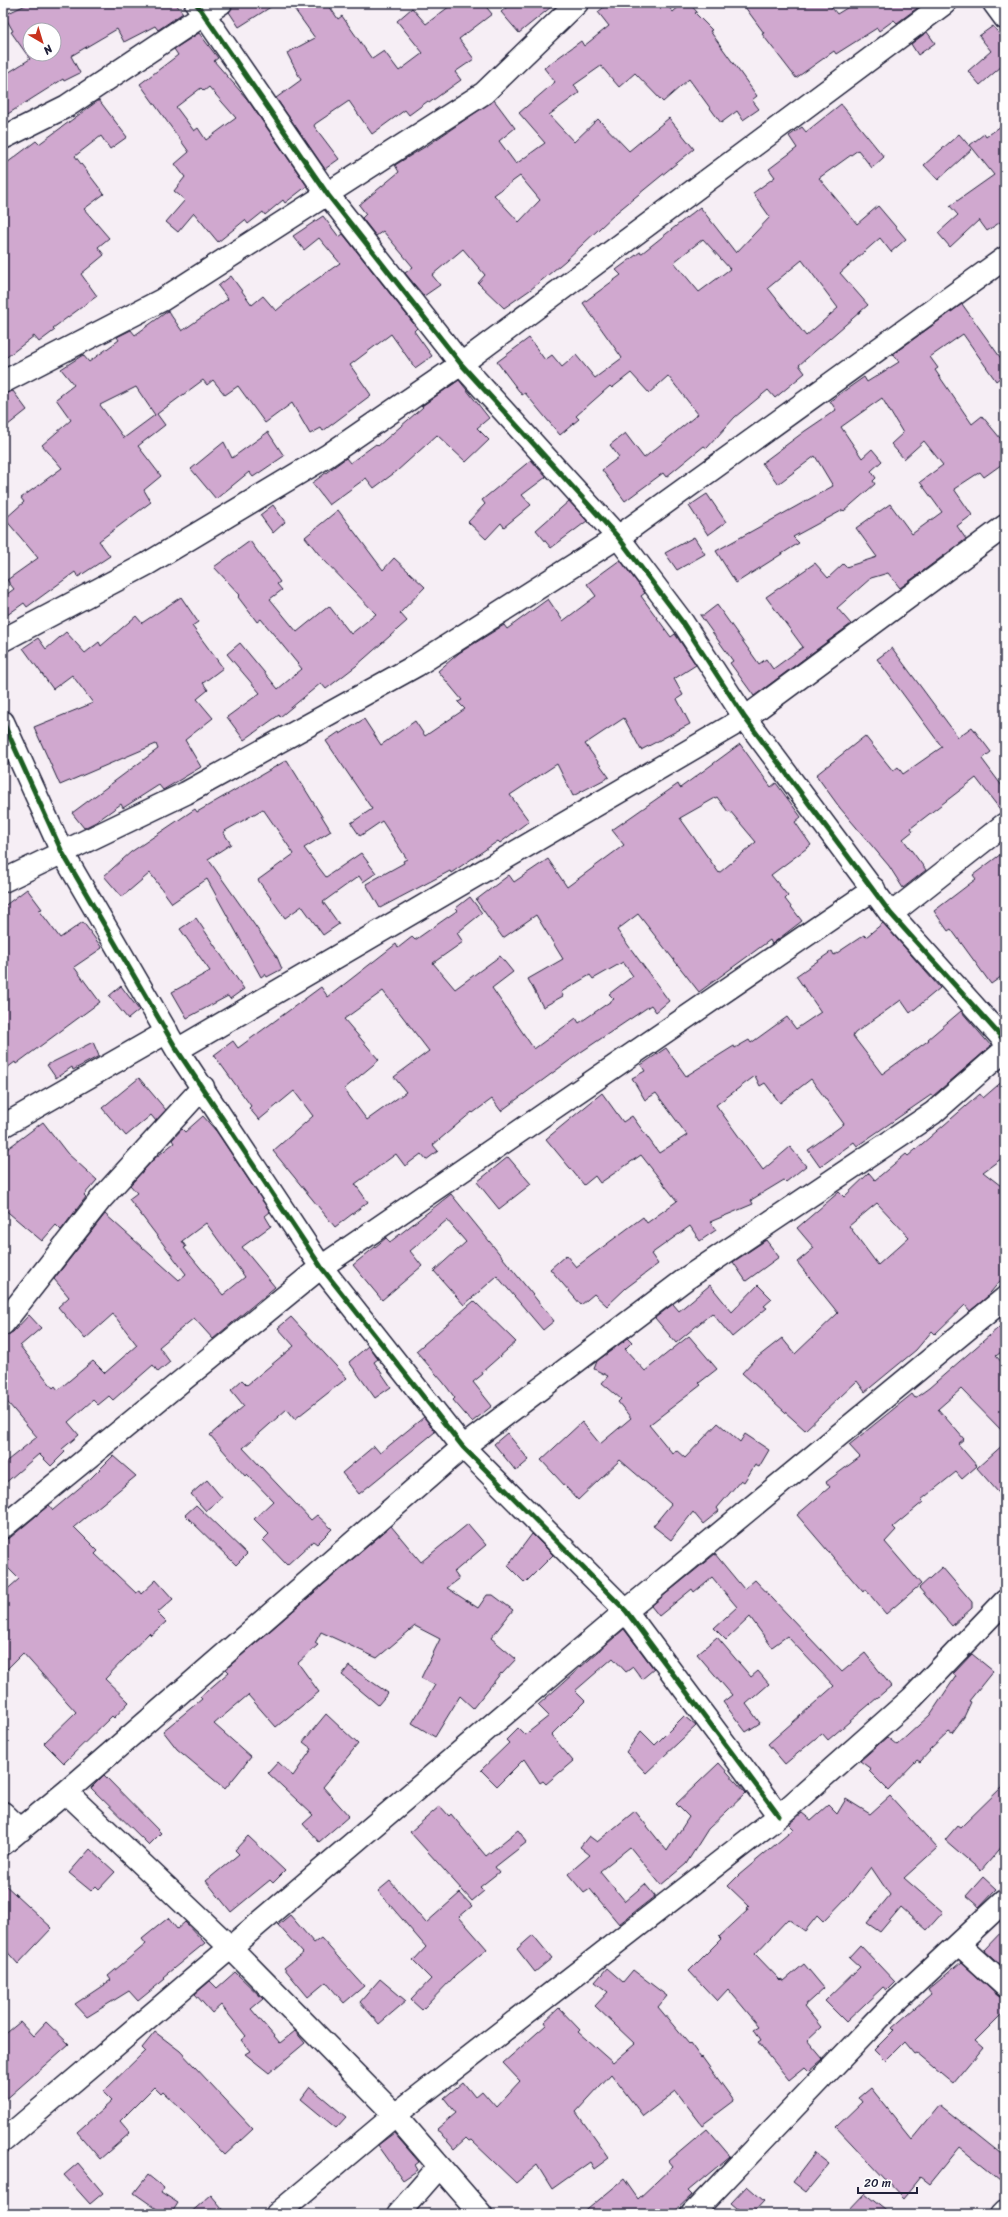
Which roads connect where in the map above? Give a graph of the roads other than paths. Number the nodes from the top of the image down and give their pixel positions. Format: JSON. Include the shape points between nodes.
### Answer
{"nodes":[{"id":1,"x":577,"y":3,"type":"edge"},
{"id":2,"x":945,"y":3,"type":"edge"},
{"id":3,"x":994,"y":3,"type":"edge"},
{"id":4,"x":207,"y":7,"type":"edge"},
{"id":5,"x":1005,"y":18,"type":"edge"},
{"id":6,"x":3,"y":138,"type":"edge"},
{"id":7,"x":328,"y":195,"type":"junction"},
{"id":8,"x":1005,"y":258,"type":"edge"},
{"id":9,"x":461,"y":364,"type":"junction"},
{"id":10,"x":3,"y":382,"type":"edge"},
{"id":11,"x":1005,"y":526,"type":"edge"},
{"id":12,"x":618,"y":537,"type":"junction"},
{"id":13,"x":3,"y":640,"type":"edge"},
{"id":14,"x":745,"y":718,"type":"junction"},
{"id":15,"x":3,"y":722,"type":"edge"},
{"id":16,"x":1005,"y":824,"type":"edge"},
{"id":17,"x":62,"y":852,"type":"junction"},
{"id":18,"x":3,"y":881,"type":"edge"},
{"id":19,"x":874,"y":889,"type":"junction"},
{"id":20,"x":891,"y":914,"type":"junction"},
{"id":21,"x":172,"y":1041,"type":"junction"},
{"id":22,"x":1005,"y":1041,"type":"edge"},
{"id":23,"x":1005,"y":1050,"type":"edge"},
{"id":24,"x":203,"y":1088,"type":"junction"},
{"id":25,"x":3,"y":1126,"type":"edge"},
{"id":26,"x":321,"y":1267,"type":"junction"},
{"id":27,"x":1005,"y":1298,"type":"edge"},
{"id":28,"x":3,"y":1324,"type":"edge"},
{"id":29,"x":463,"y":1447,"type":"junction"},
{"id":30,"x":3,"y":1527,"type":"edge"},
{"id":31,"x":1005,"y":1601,"type":"edge"},
{"id":32,"x":626,"y":1611,"type":"junction"},
{"id":33,"x":66,"y":1792,"type":"junction"},
{"id":34,"x":3,"y":1813,"type":"edge"},
{"id":35,"x":780,"y":1816,"type":"junction"},
{"id":36,"x":21,"y":1830,"type":"junction"},
{"id":37,"x":3,"y":1844,"type":"edge"},
{"id":38,"x":1005,"y":1900,"type":"edge"},
{"id":39,"x":959,"y":1944,"type":"junction"},
{"id":40,"x":230,"y":1947,"type":"junction"},
{"id":41,"x":1005,"y":1986,"type":"edge"},
{"id":42,"x":395,"y":2115,"type":"junction"},
{"id":43,"x":3,"y":2141,"type":"edge"},
{"id":44,"x":440,"y":2167,"type":"junction"},
{"id":45,"x":1005,"y":2211,"type":"edge"},
{"id":46,"x":698,"y":2212,"type":"edge"},
{"id":47,"x":277,"y":2214,"type":"edge"},
{"id":48,"x":398,"y":2214,"type":"edge"},
{"id":49,"x":481,"y":2214,"type":"edge"},
{"id":50,"x":1002,"y":2214,"type":"edge"}],
"edges":[{"from":1,"to":7,"type":"street","via":[[484,93]]},
{"from":2,"to":9,"type":"street"},
{"from":3,"to":5,"type":"street"},
{"from":4,"to":6,"type":"street","via":[[68,106]]},
{"from":4,"to":7,"type":"street"},
{"from":7,"to":9,"type":"street"},
{"from":7,"to":10,"type":"street","via":[[162,300]]},
{"from":8,"to":12,"type":"street"},
{"from":9,"to":12,"type":"street"},
{"from":9,"to":13,"type":"street","via":[[327,456],[147,564]]},
{"from":11,"to":14,"type":"street"},
{"from":12,"to":14,"type":"street","via":[[683,623]]},
{"from":12,"to":17,"type":"street","via":[[417,665],[306,728],[186,794]]},
{"from":14,"to":19,"type":"street"},
{"from":14,"to":21,"type":"street"},
{"from":15,"to":17,"type":"street"},
{"from":16,"to":20,"type":"street"},
{"from":17,"to":18,"type":"street"},
{"from":17,"to":21,"type":"street"},
{"from":19,"to":20,"type":"street"},
{"from":19,"to":26,"type":"street"},
{"from":20,"to":22,"type":"street"},
{"from":21,"to":24,"type":"street"},
{"from":21,"to":25,"type":"street"},
{"from":23,"to":29,"type":"street","via":[[933,1113],[687,1278]]},
{"from":24,"to":26,"type":"street"},
{"from":24,"to":28,"type":"street","via":[[101,1199]]},
{"from":26,"to":29,"type":"street"},
{"from":26,"to":30,"type":"street"},
{"from":27,"to":32,"type":"street"},
{"from":29,"to":32,"type":"street"},
{"from":29,"to":33,"type":"street"},
{"from":31,"to":35,"type":"street","via":[[912,1698]]},
{"from":32,"to":35,"type":"street"},
{"from":32,"to":40,"type":"street"},
{"from":33,"to":36,"type":"street"},
{"from":33,"to":40,"type":"street"},
{"from":34,"to":36,"type":"street"},
{"from":35,"to":42,"type":"street"},
{"from":36,"to":37,"type":"street"},
{"from":38,"to":39,"type":"street"},
{"from":39,"to":41,"type":"street"},
{"from":39,"to":46,"type":"street","via":[[890,2008]]},
{"from":40,"to":42,"type":"street"},
{"from":40,"to":43,"type":"street"},
{"from":42,"to":44,"type":"street"},
{"from":42,"to":47,"type":"street"},
{"from":44,"to":48,"type":"street"},
{"from":44,"to":49,"type":"street"},
{"from":45,"to":50,"type":"street"}]}
